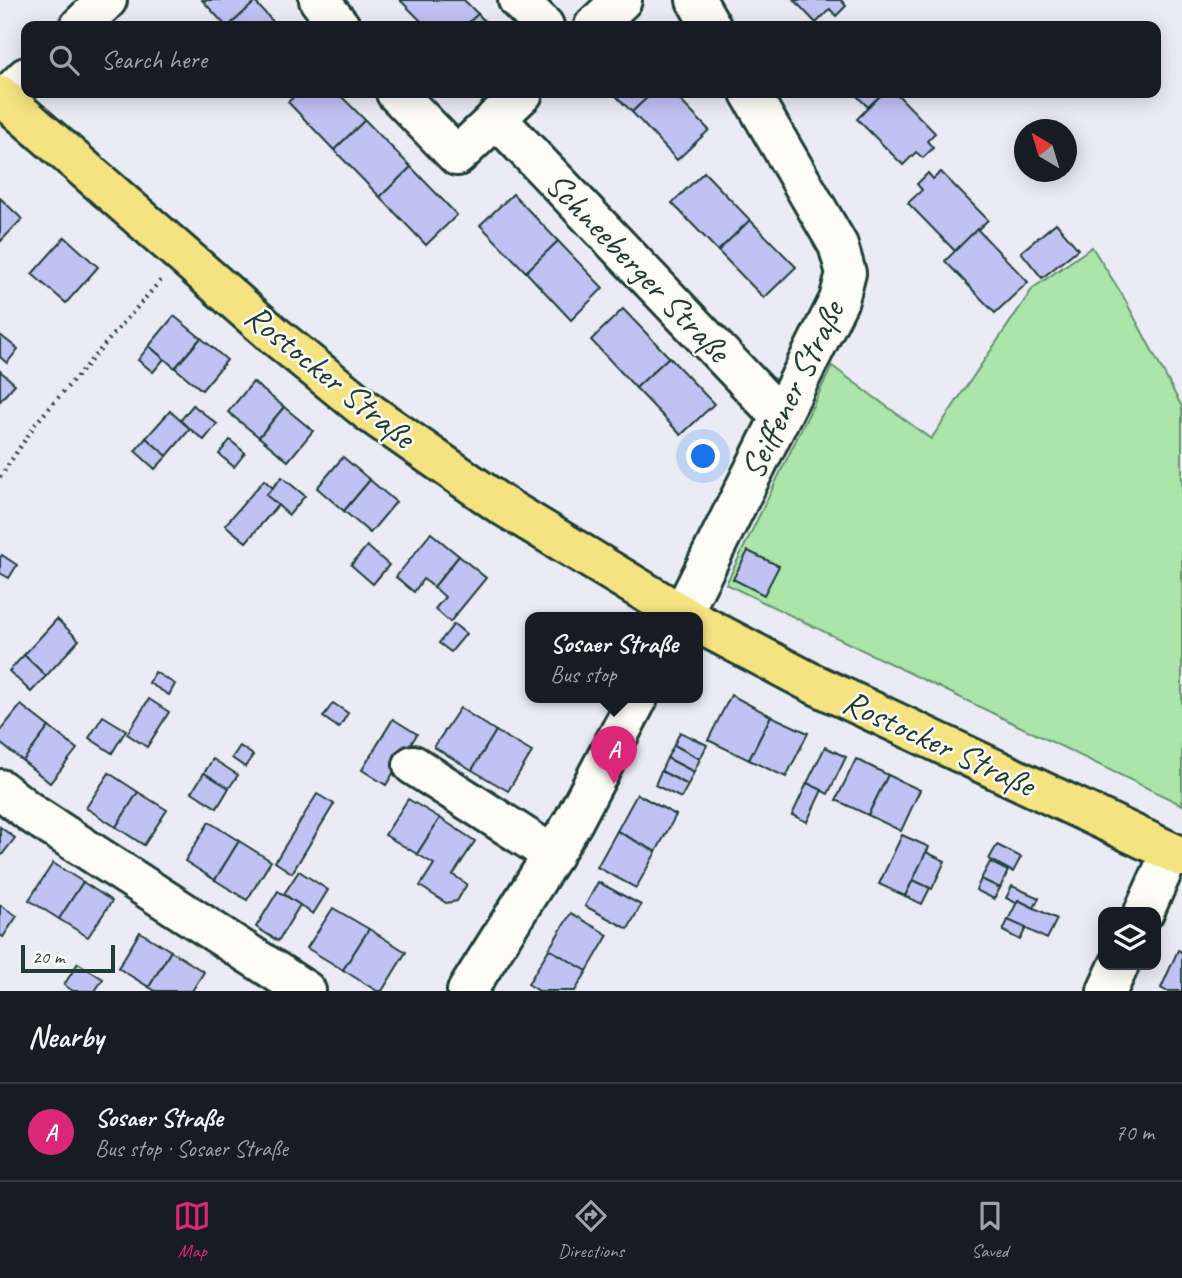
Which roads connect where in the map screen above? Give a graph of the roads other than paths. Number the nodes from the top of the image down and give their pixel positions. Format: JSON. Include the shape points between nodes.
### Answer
{"nodes":[{"id":1,"x":107,"y":0,"type":"edge"},
{"id":2,"x":319,"y":0,"type":"edge"},
{"id":3,"x":519,"y":0,"type":"edge"},
{"id":4,"x":622,"y":0,"type":"edge"},
{"id":5,"x":696,"y":0,"type":"edge"},
{"id":6,"x":85,"y":21,"type":"edge"},
{"id":7,"x":336,"y":21,"type":"edge"},
{"id":8,"x":539,"y":21,"type":"edge"},
{"id":9,"x":599,"y":21,"type":"edge"},
{"id":10,"x":708,"y":21,"type":"edge"},
{"id":11,"x":10,"y":90,"type":"edge"},
{"id":12,"x":401,"y":98,"type":"edge"},
{"id":13,"x":753,"y":98,"type":"edge"},
{"id":14,"x":510,"y":105,"type":"edge"},
{"id":15,"x":780,"y":416,"type":"junction"},
{"id":16,"x":677,"y":612,"type":"edge"},
{"id":17,"x":690,"y":612,"type":"edge"},
{"id":18,"x":703,"y":626,"type":"edge"},
{"id":19,"x":635,"y":703,"type":"edge"},
{"id":20,"x":413,"y":765,"type":"dead end"},
{"id":21,"x":0,"y":789,"type":"edge"},
{"id":22,"x":553,"y":855,"type":"junction"},
{"id":23,"x":1177,"y":855,"type":"edge"},
{"id":24,"x":1147,"y":907,"type":"edge"},
{"id":25,"x":1117,"y":970,"type":"edge"},
{"id":26,"x":306,"y":991,"type":"edge"},
{"id":27,"x":467,"y":991,"type":"edge"},
{"id":28,"x":1107,"y":991,"type":"edge"}],
"edges":[{"from":1,"to":6,"type":"street"},
{"from":2,"to":7,"type":"street"},
{"from":3,"to":8,"type":"street"},
{"from":4,"to":9,"type":"street"},
{"from":5,"to":10,"type":"street"},
{"from":11,"to":16,"type":"main road","name":"Rostocker Straße","via":[[183,255],[370,413],[500,504]]},
{"from":12,"to":14,"type":"street","name":"Schneeberger Straße","via":[[457,156]]},
{"from":13,"to":15,"type":"street","name":"Seiffener Straße","via":[[838,245],[846,273],[839,300]]},
{"from":14,"to":15,"type":"street","name":"Schneeberger Straße"},
{"from":15,"to":17,"type":"street","name":"Seiffener Straße"},
{"from":18,"to":23,"type":"main road","name":"Rostocker Straße","via":[[810,682]]},
{"from":19,"to":22,"type":"street"},
{"from":20,"to":22,"type":"street"},
{"from":21,"to":26,"type":"street"},
{"from":22,"to":27,"type":"street"},
{"from":23,"to":24,"type":"street"},
{"from":25,"to":28,"type":"street"}]}
